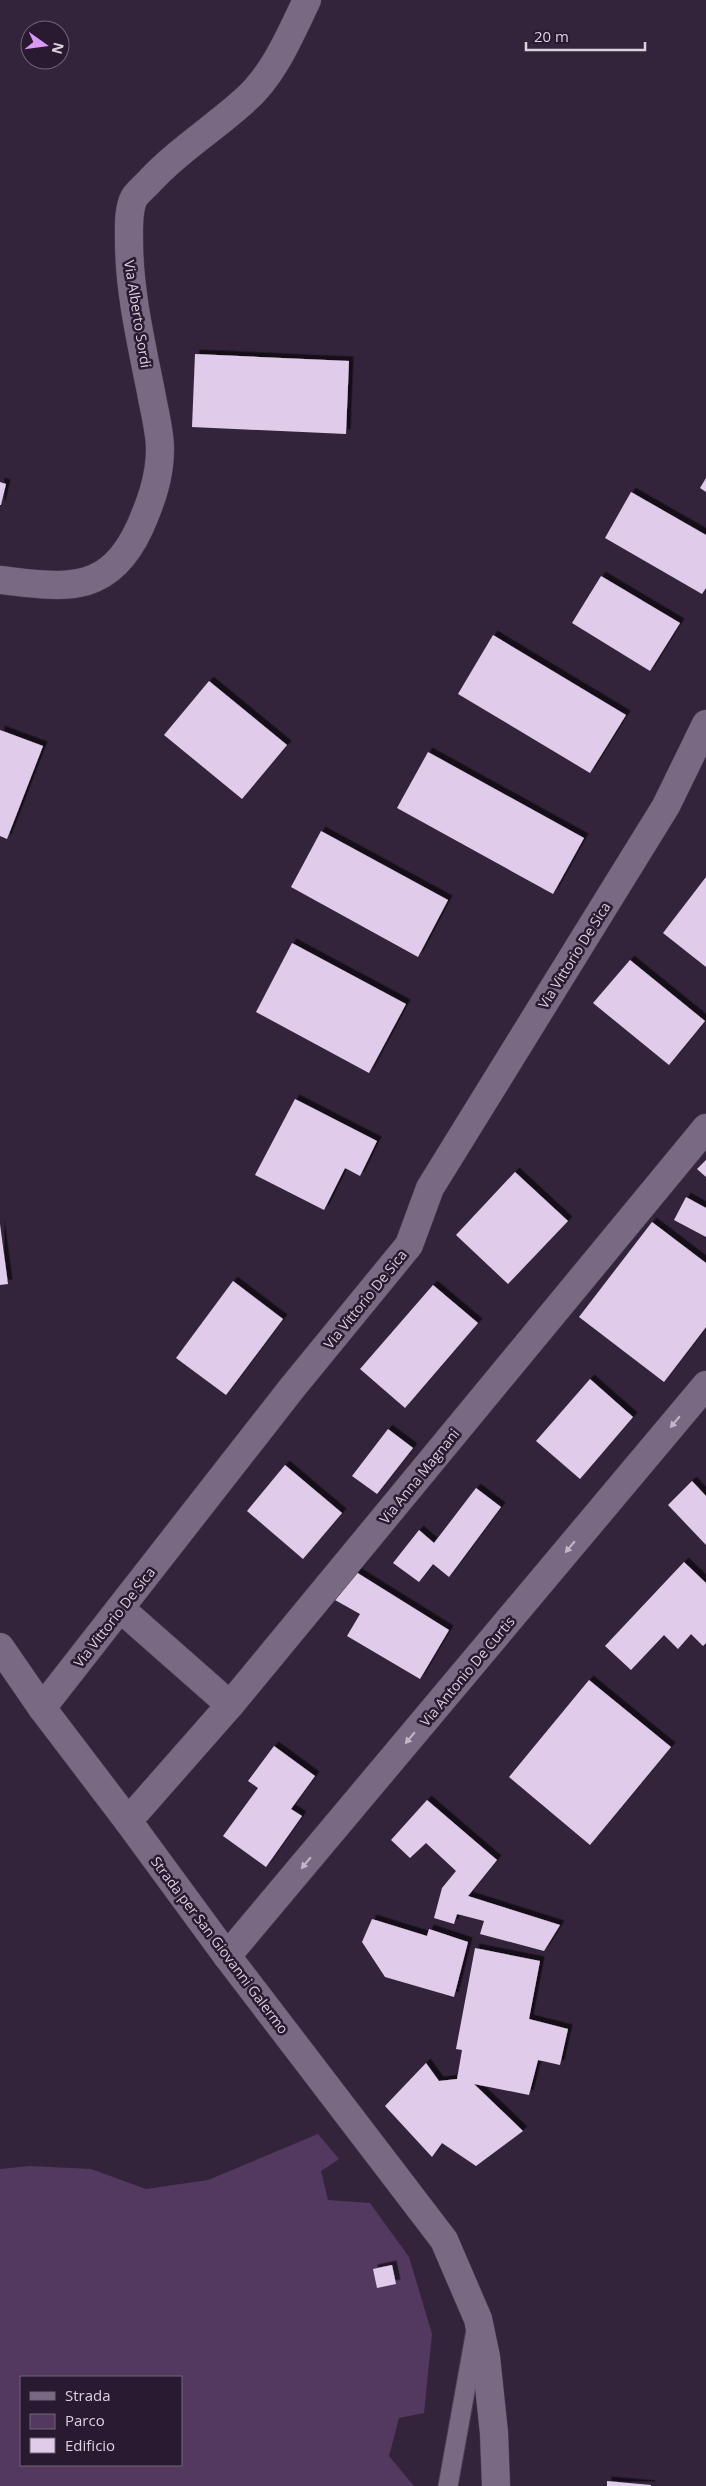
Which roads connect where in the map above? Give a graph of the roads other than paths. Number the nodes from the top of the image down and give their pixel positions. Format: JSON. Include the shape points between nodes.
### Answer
{"nodes":[{"id":1,"x":306,"y":0,"type":"edge"},
{"id":2,"x":0,"y":580,"type":"edge"},
{"id":3,"x":706,"y":724,"type":"edge"},
{"id":4,"x":706,"y":1128,"type":"edge"},
{"id":5,"x":706,"y":1385,"type":"edge"},
{"id":6,"x":121,"y":1609,"type":"junction"},
{"id":7,"x":0,"y":1647,"type":"edge"},
{"id":8,"x":230,"y":1705,"type":"junction"},
{"id":9,"x":42,"y":1708,"type":"junction"},
{"id":10,"x":128,"y":1821,"type":"junction"},
{"id":11,"x":227,"y":1956,"type":"junction"},
{"id":12,"x":478,"y":2319,"type":"junction"},
{"id":13,"x":448,"y":2486,"type":"edge"},
{"id":14,"x":496,"y":2486,"type":"edge"}],
"edges":[{"from":1,"to":2,"type":"street","name":"Via Alberto Sordi","via":[[288,40],[246,100],[157,173],[134,198],[129,220],[129,273],[160,448],[157,482],[134,539],[105,573],[74,586]]},
{"from":3,"to":6,"type":"street","name":"Via Vittorio De Sica","via":[[666,806],[430,1188],[409,1245],[292,1388]]},
{"from":4,"to":8,"type":"street","name":"Via Anna Magnani"},
{"from":5,"to":11,"type":"street","name":"Via Antonio De Curtis","one_way":true},
{"from":6,"to":8,"type":"street"},
{"from":6,"to":9,"type":"street","name":"Via Vittorio De Sica"},
{"from":7,"to":9,"type":"street","name":"Strada per San Giovanni Galermo"},
{"from":8,"to":10,"type":"street","name":"Via Anna Magnani"},
{"from":9,"to":10,"type":"street","name":"Strada per San Giovanni Galermo"},
{"from":10,"to":11,"type":"street","name":"Strada per San Giovanni Galermo"},
{"from":11,"to":12,"type":"street","name":"Strada per San Giovanni Galermo","via":[[444,2240]]},
{"from":12,"to":13,"type":"lane"},
{"from":12,"to":14,"type":"street","name":"Strada per San Giovanni Galermo","via":[[486,2358]]}]}
